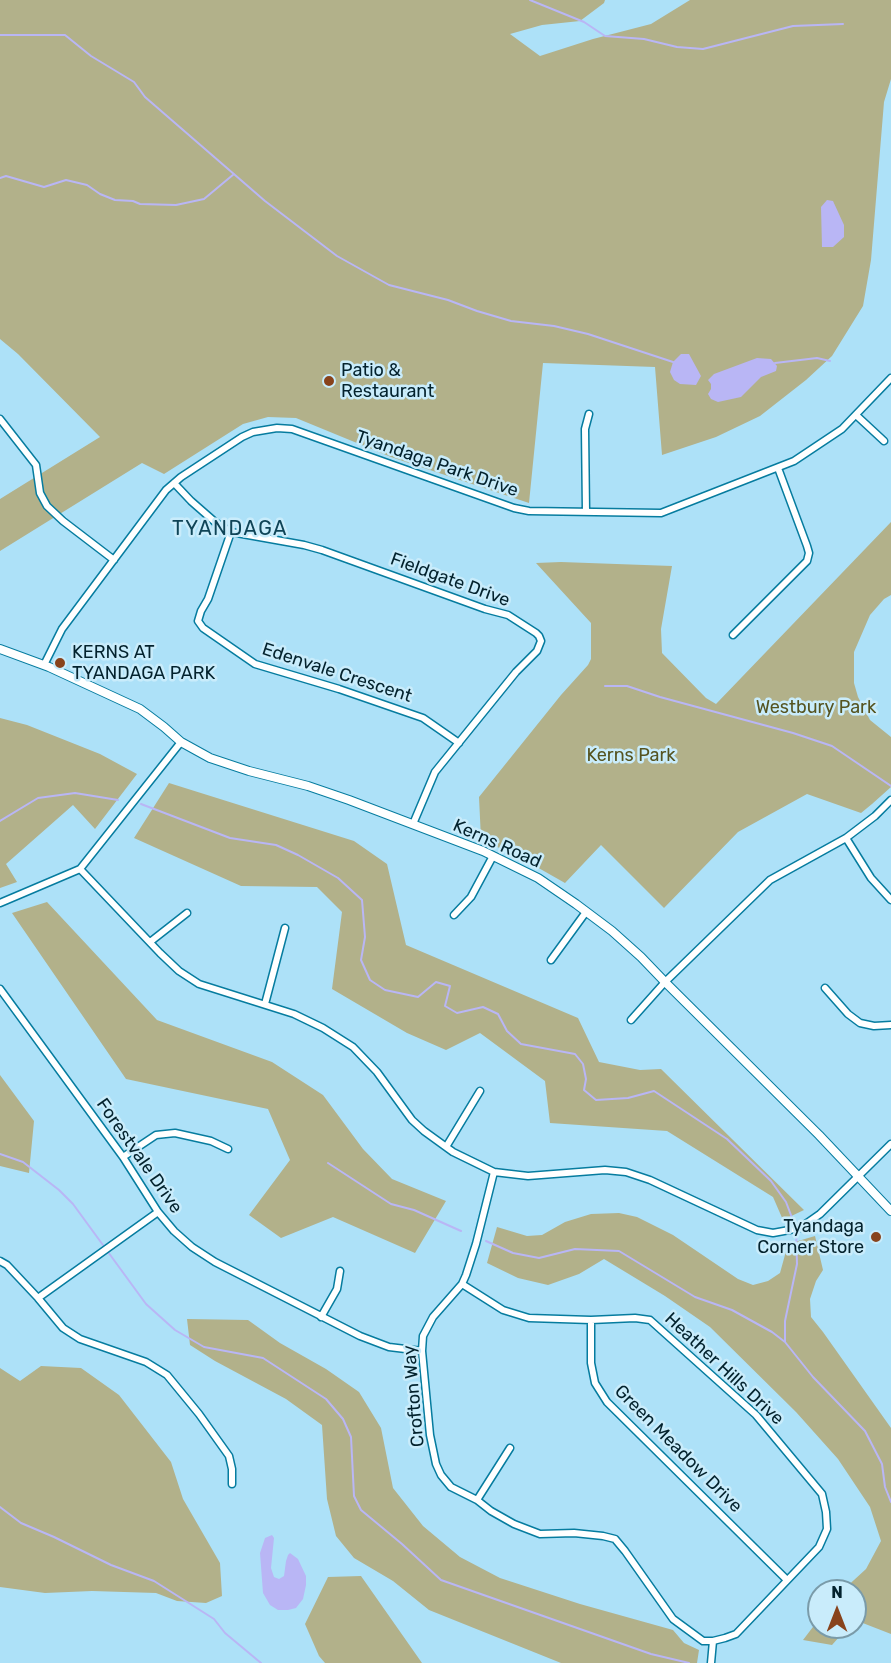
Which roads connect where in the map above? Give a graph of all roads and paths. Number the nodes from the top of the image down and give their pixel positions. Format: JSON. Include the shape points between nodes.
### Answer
{"nodes":[{"id":1,"x":891,"y":378,"type":"edge"},
{"id":2,"x":589,"y":414,"type":"dead end"},
{"id":3,"x":856,"y":415,"type":"junction"},
{"id":4,"x":0,"y":421,"type":"edge"},
{"id":5,"x":884,"y":441,"type":"dead end"},
{"id":6,"x":778,"y":468,"type":"junction"},
{"id":7,"x":174,"y":483,"type":"junction"},
{"id":8,"x":586,"y":512,"type":"junction"},
{"id":9,"x":231,"y":532,"type":"junction"},
{"id":10,"x":114,"y":560,"type":"junction"},
{"id":11,"x":733,"y":635,"type":"dead end"},
{"id":12,"x":0,"y":650,"type":"edge"},
{"id":13,"x":44,"y":665,"type":"junction"},
{"id":14,"x":181,"y":742,"type":"junction"},
{"id":15,"x":459,"y":743,"type":"junction"},
{"id":16,"x":891,"y":800,"type":"edge"},
{"id":17,"x":413,"y":824,"type":"junction"},
{"id":18,"x":846,"y":838,"type":"junction"},
{"id":19,"x":493,"y":856,"type":"junction"},
{"id":20,"x":80,"y":869,"type":"junction"},
{"id":21,"x":891,"y":900,"type":"edge"},
{"id":22,"x":0,"y":903,"type":"edge"},
{"id":23,"x":586,"y":912,"type":"junction"},
{"id":24,"x":187,"y":913,"type":"dead end"},
{"id":25,"x":454,"y":915,"type":"dead end"},
{"id":26,"x":285,"y":928,"type":"dead end"},
{"id":27,"x":150,"y":942,"type":"junction"},
{"id":28,"x":551,"y":960,"type":"dead end"},
{"id":29,"x":665,"y":982,"type":"junction"},
{"id":30,"x":0,"y":988,"type":"edge"},
{"id":31,"x":825,"y":988,"type":"dead end"},
{"id":32,"x":264,"y":1004,"type":"junction"},
{"id":33,"x":631,"y":1020,"type":"dead end"},
{"id":34,"x":891,"y":1024,"type":"edge"},
{"id":35,"x":480,"y":1091,"type":"dead end"},
{"id":36,"x":891,"y":1144,"type":"edge"},
{"id":37,"x":446,"y":1147,"type":"junction"},
{"id":38,"x":228,"y":1149,"type":"dead end"},
{"id":39,"x":123,"y":1157,"type":"junction"},
{"id":40,"x":494,"y":1172,"type":"junction"},
{"id":41,"x":858,"y":1175,"type":"junction"},
{"id":42,"x":891,"y":1210,"type":"edge"},
{"id":43,"x":158,"y":1212,"type":"junction"},
{"id":44,"x":0,"y":1261,"type":"edge"},
{"id":45,"x":340,"y":1271,"type":"dead end"},
{"id":46,"x":462,"y":1284,"type":"junction"},
{"id":47,"x":38,"y":1298,"type":"junction"},
{"id":48,"x":321,"y":1317,"type":"junction"},
{"id":49,"x":591,"y":1320,"type":"junction"},
{"id":50,"x":422,"y":1351,"type":"junction"},
{"id":51,"x":510,"y":1448,"type":"dead end"},
{"id":52,"x":232,"y":1484,"type":"dead end"},
{"id":53,"x":477,"y":1500,"type":"junction"},
{"id":54,"x":787,"y":1580,"type":"junction"},
{"id":55,"x":713,"y":1641,"type":"junction"},
{"id":56,"x":711,"y":1663,"type":"edge"}],
"edges":[{"from":1,"to":3,"type":"street","name":"Tyandaga Park Drive"},
{"from":2,"to":8,"type":"street","via":[[585,429]]},
{"from":3,"to":5,"type":"street"},
{"from":3,"to":6,"type":"street","name":"Tyandaga Park Drive","via":[[810,451]]},
{"from":4,"to":10,"type":"street","via":[[36,465],[40,493],[47,506]]},
{"from":6,"to":8,"type":"street","name":"Tyandaga Park Drive","via":[[666,513]]},
{"from":6,"to":11,"type":"street","via":[[809,554],[807,561]]},
{"from":7,"to":8,"type":"street","name":"Tyandaga Park Drive","via":[[242,437],[277,428],[292,429],[514,508]]},
{"from":7,"to":9,"type":"street","name":"Fieldgate Drive","via":[[214,522]]},
{"from":7,"to":10,"type":"street","name":"Tyandaga Park Drive"},
{"from":9,"to":15,"type":"street","name":"Edenvale Crescent","via":[[198,621],[203,628],[255,664],[423,718]]},
{"from":9,"to":15,"type":"street","name":"Fieldgate Drive","via":[[322,550],[508,615],[536,633],[541,641],[537,651]]},
{"from":10,"to":13,"type":"street","name":"Tyandaga Park Drive","via":[[62,629]]},
{"from":12,"to":13,"type":"street","name":"Kerns Road"},
{"from":13,"to":14,"type":"street","name":"Kerns Road","via":[[140,709]]},
{"from":14,"to":17,"type":"street","name":"Kerns Road","via":[[230,766],[308,786]]},
{"from":14,"to":20,"type":"street"},
{"from":15,"to":17,"type":"street","name":"Fieldgate Drive","via":[[435,772]]},
{"from":16,"to":18,"type":"street"},
{"from":17,"to":19,"type":"street","name":"Kerns Road"},
{"from":18,"to":21,"type":"street","via":[[871,878]]},
{"from":18,"to":29,"type":"street","via":[[770,880]]},
{"from":19,"to":23,"type":"street","name":"Kerns Road","via":[[538,878]]},
{"from":19,"to":25,"type":"street","via":[[471,897]]},
{"from":20,"to":22,"type":"street"},
{"from":20,"to":27,"type":"street"},
{"from":23,"to":28,"type":"street"},
{"from":23,"to":29,"type":"street","name":"Kerns Road"},
{"from":24,"to":27,"type":"street"},
{"from":26,"to":32,"type":"street"},
{"from":27,"to":32,"type":"street","via":[[179,971],[199,984]]},
{"from":29,"to":33,"type":"street"},
{"from":29,"to":41,"type":"street","name":"Kerns Road"},
{"from":30,"to":39,"type":"street","name":"Forestvale Drive"},
{"from":31,"to":34,"type":"street","via":[[860,1023]]},
{"from":32,"to":37,"type":"street","via":[[323,1028],[353,1047],[412,1120]]},
{"from":35,"to":37,"type":"street"},
{"from":36,"to":41,"type":"street"},
{"from":37,"to":40,"type":"street"},
{"from":38,"to":39,"type":"street","via":[[175,1133],[156,1135]]},
{"from":39,"to":43,"type":"street","name":"Forestvale Drive"},
{"from":40,"to":41,"type":"street","via":[[528,1176],[626,1172],[757,1230],[773,1233],[800,1228],[820,1214]]},
{"from":40,"to":46,"type":"street","name":"Crofton Way"},
{"from":41,"to":42,"type":"street","name":"Kerns Road"},
{"from":43,"to":47,"type":"street"},
{"from":43,"to":48,"type":"street","name":"Forestvale Drive","via":[[174,1231],[207,1257]]},
{"from":44,"to":47,"type":"street"},
{"from":45,"to":48,"type":"street","via":[[337,1289]]},
{"from":46,"to":49,"type":"street","name":"Heather Hills Drive","via":[[503,1310],[529,1318]]},
{"from":46,"to":50,"type":"street","name":"Crofton Way","via":[[433,1317],[423,1336]]},
{"from":47,"to":52,"type":"street","via":[[63,1328],[80,1339],[146,1362],[167,1375],[229,1456]]},
{"from":48,"to":50,"type":"street","name":"Forestvale Drive","via":[[389,1347]]},
{"from":49,"to":54,"type":"street","name":"Green Meadow Drive","via":[[591,1363],[595,1383],[607,1402]]},
{"from":49,"to":54,"type":"street","name":"Heather Hills Drive","via":[[650,1320],[756,1415],[822,1494],[827,1529],[819,1547]]},
{"from":50,"to":53,"type":"street","name":"Crofton Way","via":[[436,1464],[451,1487]]},
{"from":51,"to":53,"type":"street"},
{"from":53,"to":55,"type":"street","name":"Crofton Way","via":[[514,1524],[540,1534],[574,1533],[615,1539],[673,1619],[703,1641]]},
{"from":54,"to":55,"type":"street","name":"Heather Hills Drive","via":[[736,1634]]},
{"from":55,"to":56,"type":"street"}]}
